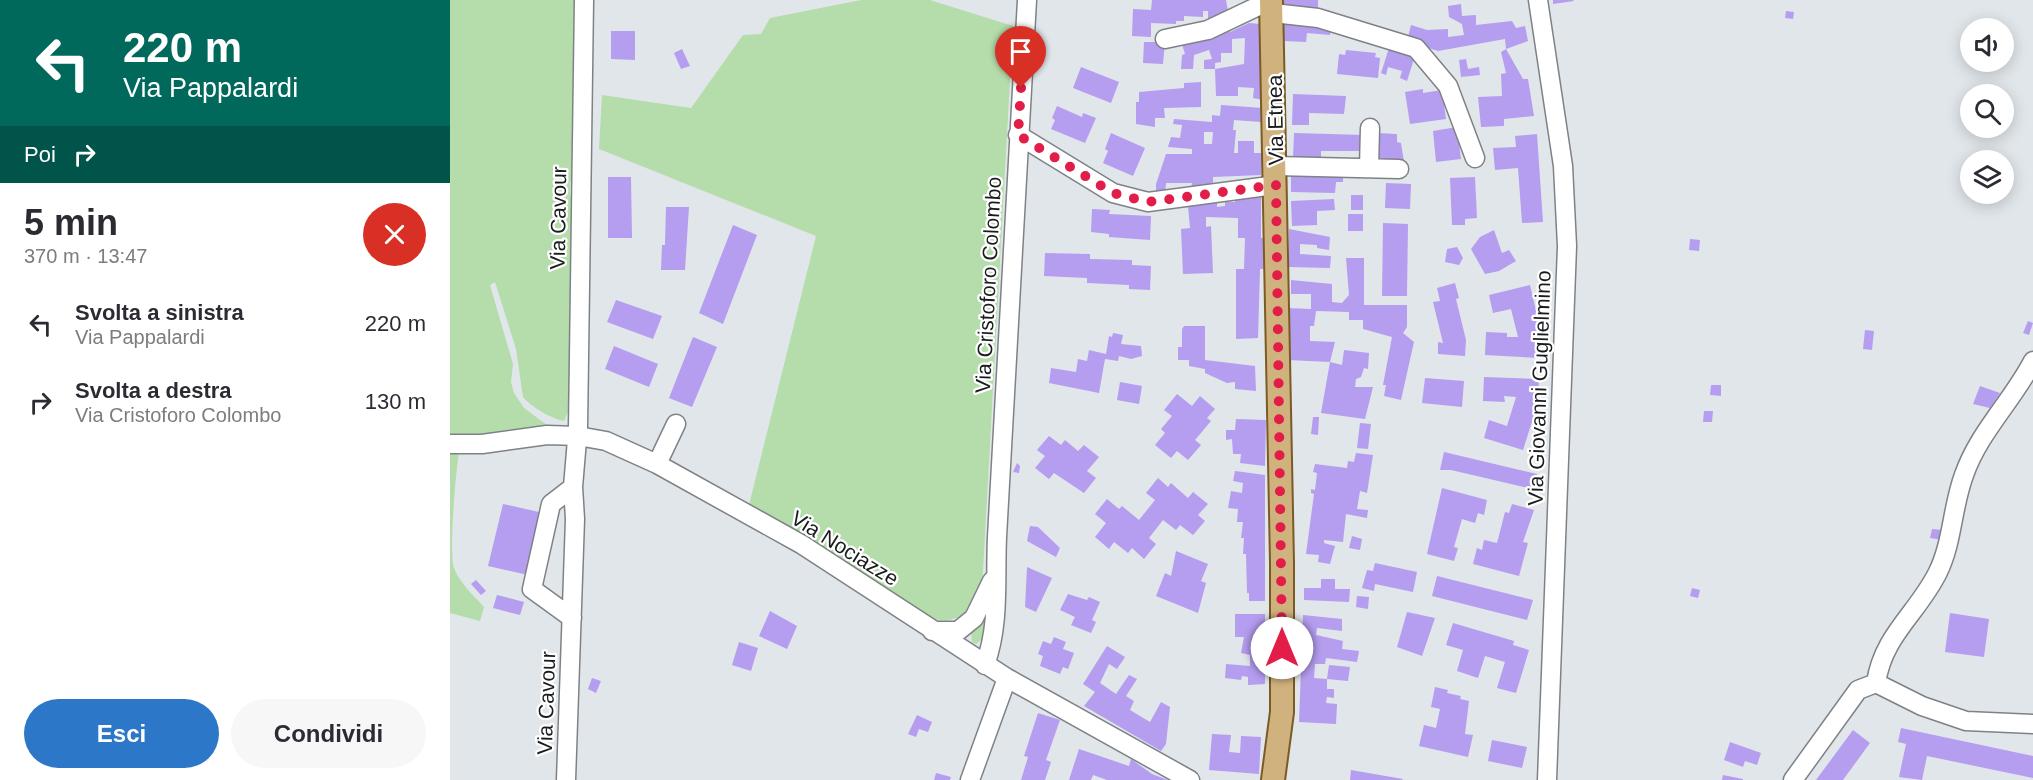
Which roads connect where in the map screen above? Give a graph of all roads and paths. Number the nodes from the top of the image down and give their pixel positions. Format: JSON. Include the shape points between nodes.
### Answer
{"nodes":[{"id":1,"x":584,"y":0,"type":"edge"},
{"id":2,"x":1027,"y":0,"type":"edge"},
{"id":3,"x":1538,"y":0,"type":"edge"},
{"id":4,"x":1272,"y":4,"type":"edge"},
{"id":5,"x":1165,"y":39,"type":"dead end"},
{"id":6,"x":1370,"y":128,"type":"dead end"},
{"id":7,"x":1018,"y":135,"type":"junction"},
{"id":8,"x":1475,"y":158,"type":"dead end"},
{"id":9,"x":1369,"y":168,"type":"junction"},
{"id":10,"x":1399,"y":169,"type":"dead end"},
{"id":11,"x":1276,"y":175,"type":"junction"},
{"id":12,"x":2033,"y":361,"type":"edge"},
{"id":13,"x":676,"y":424,"type":"dead end"},
{"id":14,"x":578,"y":436,"type":"junction"},
{"id":15,"x":450,"y":444,"type":"edge"},
{"id":16,"x":657,"y":464,"type":"junction"},
{"id":17,"x":573,"y":487,"type":"junction"},
{"id":18,"x":575,"y":519,"type":"junction"},
{"id":19,"x":995,"y":573,"type":"junction"},
{"id":20,"x":572,"y":618,"type":"junction"},
{"id":21,"x":959,"y":639,"type":"junction"},
{"id":22,"x":985,"y":664,"type":"junction"},
{"id":23,"x":1007,"y":678,"type":"junction"},
{"id":24,"x":1876,"y":683,"type":"junction"},
{"id":25,"x":2033,"y":724,"type":"edge"},
{"id":26,"x":566,"y":780,"type":"edge"},
{"id":27,"x":970,"y":780,"type":"edge"},
{"id":28,"x":1190,"y":780,"type":"edge"},
{"id":29,"x":1273,"y":780,"type":"edge"},
{"id":30,"x":1547,"y":780,"type":"edge"},
{"id":31,"x":1793,"y":780,"type":"edge"}],
"edges":[{"from":1,"to":14,"type":"street","name":"Via Cavour"},
{"from":2,"to":7,"type":"street","name":"Via Cristoforo Colombo","via":[[1020,18]]},
{"from":3,"to":30,"type":"street","name":"Via Giovanni Guglielmino","via":[[1561,146],[1567,236]]},
{"from":4,"to":5,"type":"street","via":[[1208,30]]},
{"from":4,"to":8,"type":"street","via":[[1416,48],[1448,86]]},
{"from":4,"to":11,"type":"main road","name":"Via Etnea"},
{"from":6,"to":9,"type":"street"},
{"from":7,"to":11,"type":"street","via":[[1113,193],[1148,202]]},
{"from":7,"to":19,"type":"street","name":"Via Cristoforo Colombo"},
{"from":9,"to":10,"type":"street"},
{"from":9,"to":11,"type":"street"},
{"from":11,"to":29,"type":"main road","name":"Via Etnea","via":[[1282,712]]},
{"from":12,"to":24,"type":"street","via":[[1963,475],[1948,548],[1937,574],[1886,646]]},
{"from":13,"to":16,"type":"street"},
{"from":14,"to":15,"type":"street","name":"Via Nociazze"},
{"from":14,"to":16,"type":"street","name":"Via Nociazze","via":[[606,441]]},
{"from":14,"to":17,"type":"street"},
{"from":14,"to":18,"type":"street","via":[[585,447]]},
{"from":16,"to":21,"type":"street","name":"Via Nociazze","via":[[801,544],[932,631]]},
{"from":17,"to":18,"type":"street"},
{"from":17,"to":20,"type":"street","via":[[551,504],[532,589]]},
{"from":18,"to":20,"type":"street","name":"Via Cavour"},
{"from":19,"to":21,"type":"street","via":[[987,596]]},
{"from":19,"to":22,"type":"street","name":"Via Cristoforo Colombo","via":[[995,619]]},
{"from":20,"to":26,"type":"street","name":"Via Cavour"},
{"from":21,"to":22,"type":"street","name":"Via Nociazze"},
{"from":22,"to":23,"type":"street","name":"Via Nociazze"},
{"from":23,"to":27,"type":"street"},
{"from":23,"to":28,"type":"street","name":"Via Nociazze"},
{"from":24,"to":25,"type":"street","via":[[1922,706],[1966,721]]},
{"from":24,"to":31,"type":"street","via":[[1858,690]]}]}
